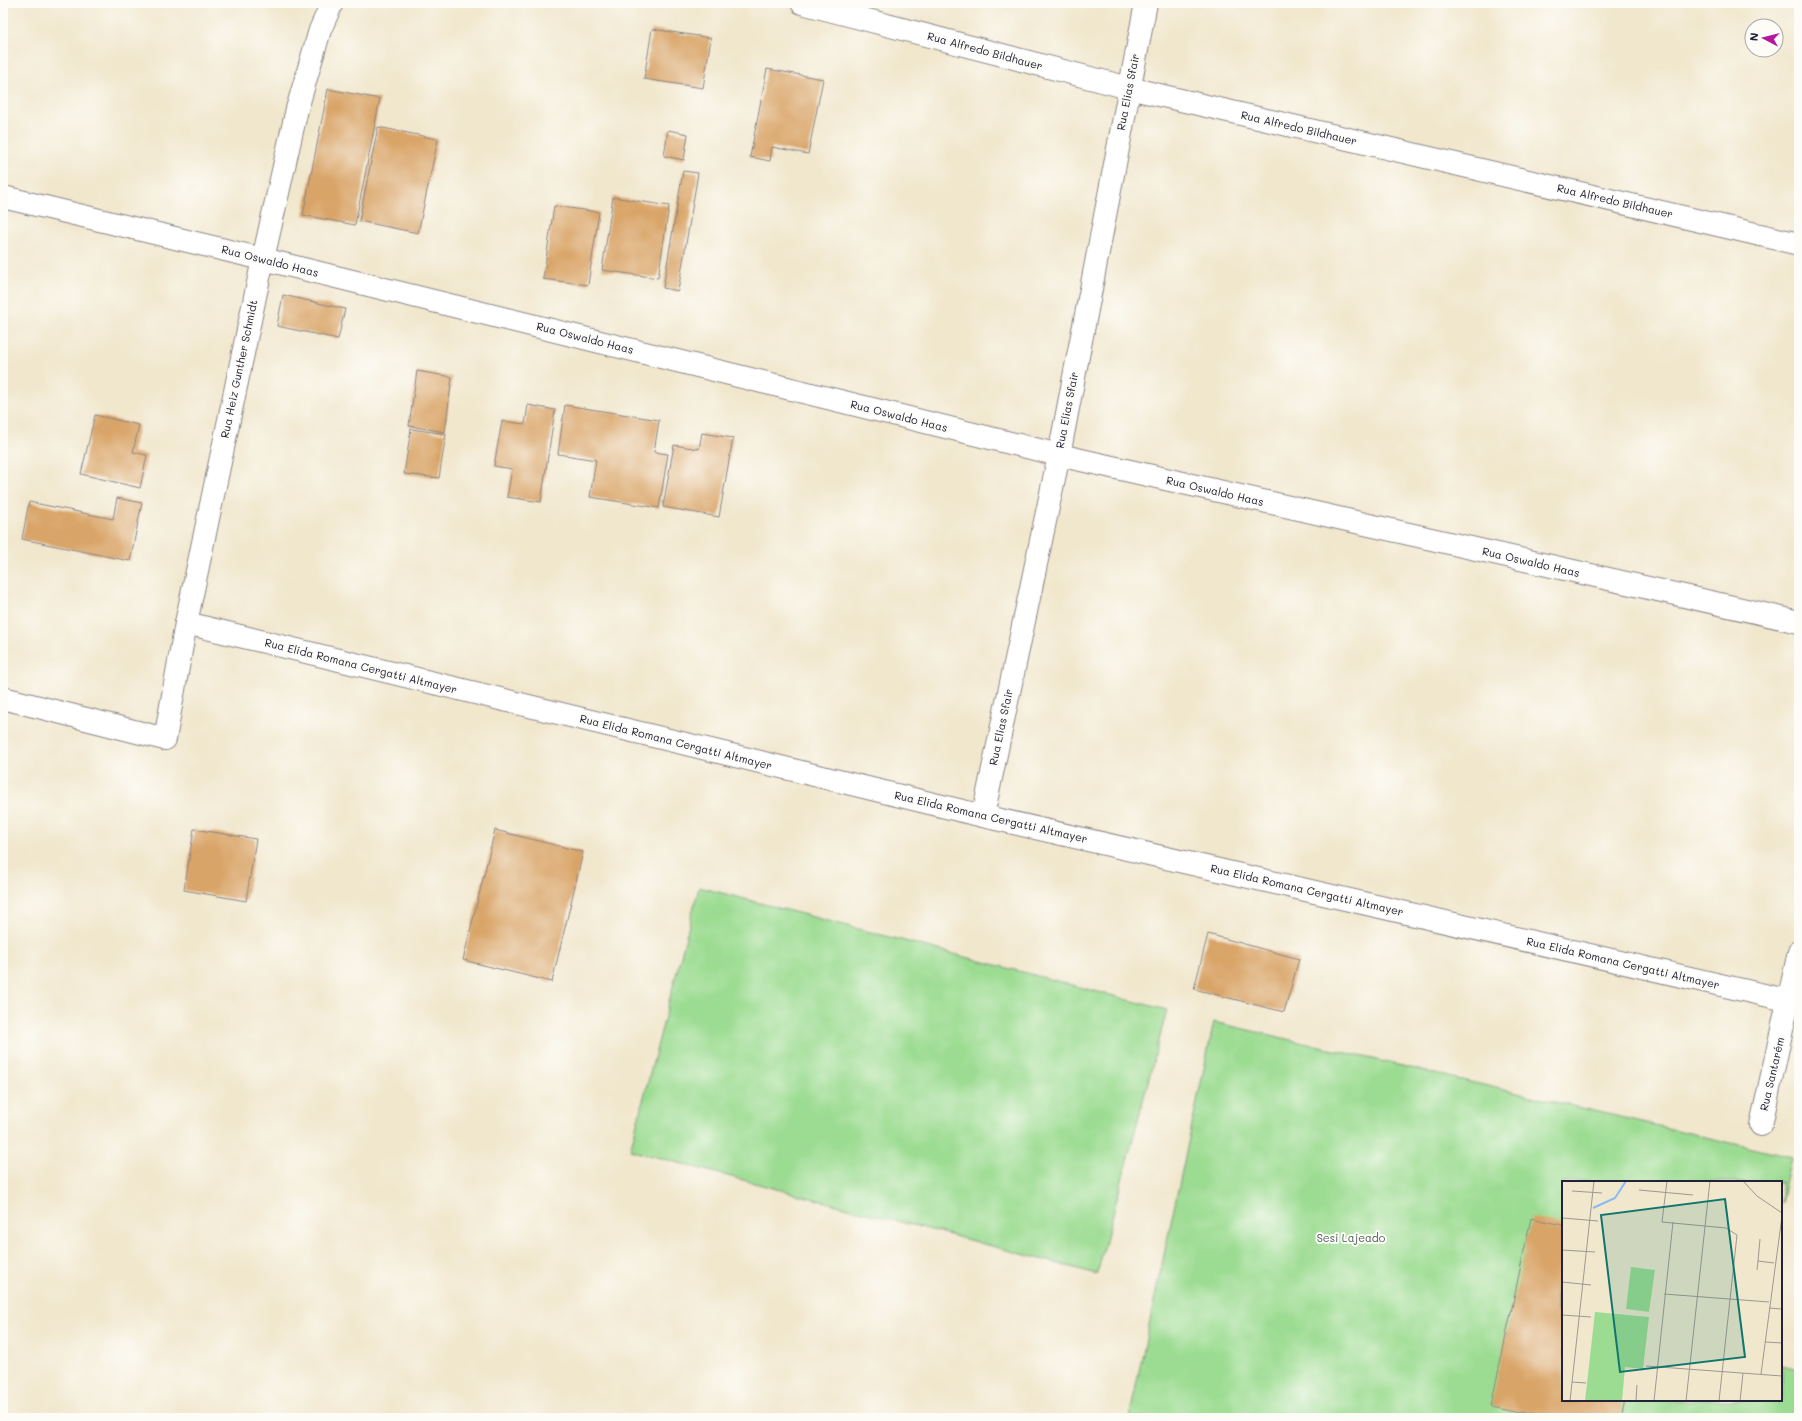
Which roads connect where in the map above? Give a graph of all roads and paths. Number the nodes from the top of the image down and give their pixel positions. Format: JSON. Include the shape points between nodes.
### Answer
{"nodes":[{"id":1,"x":332,"y":3,"type":"edge"},
{"id":2,"x":802,"y":3,"type":"edge"},
{"id":3,"x":1146,"y":3,"type":"edge"},
{"id":4,"x":1129,"y":88,"type":"junction"},
{"id":5,"x":3,"y":197,"type":"edge"},
{"id":6,"x":1799,"y":244,"type":"edge"},
{"id":7,"x":263,"y":259,"type":"junction"},
{"id":8,"x":1059,"y":455,"type":"junction"},
{"id":9,"x":1799,"y":622,"type":"edge"},
{"id":10,"x":186,"y":623,"type":"junction"},
{"id":11,"x":3,"y":698,"type":"edge"},
{"id":12,"x":983,"y":816,"type":"junction"},
{"id":13,"x":1799,"y":952,"type":"edge"},
{"id":14,"x":1794,"y":1002,"type":"edge"},
{"id":15,"x":1761,"y":1125,"type":"dead end"}],
"edges":[{"from":1,"to":7,"type":"street","name":"Rua Heiz Gunther Schmidt","via":[[320,30],[296,109]]},
{"from":2,"to":4,"type":"street","name":"Rua Alfredo Bildhauer"},
{"from":3,"to":4,"type":"street","name":"Rua Elias Sfair"},
{"from":4,"to":6,"type":"street","name":"Rua Alfredo Bildhauer"},
{"from":4,"to":8,"type":"street","name":"Rua Elias Sfair"},
{"from":5,"to":7,"type":"street","name":"Rua Oswaldo Haas"},
{"from":7,"to":8,"type":"street","name":"Rua Oswaldo Haas"},
{"from":7,"to":10,"type":"street","name":"Rua Heiz Gunther Schmidt"},
{"from":8,"to":9,"type":"street","name":"Rua Oswaldo Haas"},
{"from":8,"to":12,"type":"street","name":"Rua Elias Sfair"},
{"from":10,"to":11,"type":"street","name":"Rua Heiz Gunther Schmidt","via":[[165,739]]},
{"from":10,"to":12,"type":"street","name":"Rua Elida Romana Cergatti Altmayer"},
{"from":12,"to":14,"type":"street","name":"Rua Elida Romana Cergatti Altmayer"},
{"from":13,"to":14,"type":"street","name":"Rua Santarém"},
{"from":14,"to":15,"type":"street","name":"Rua Santarém"}]}
